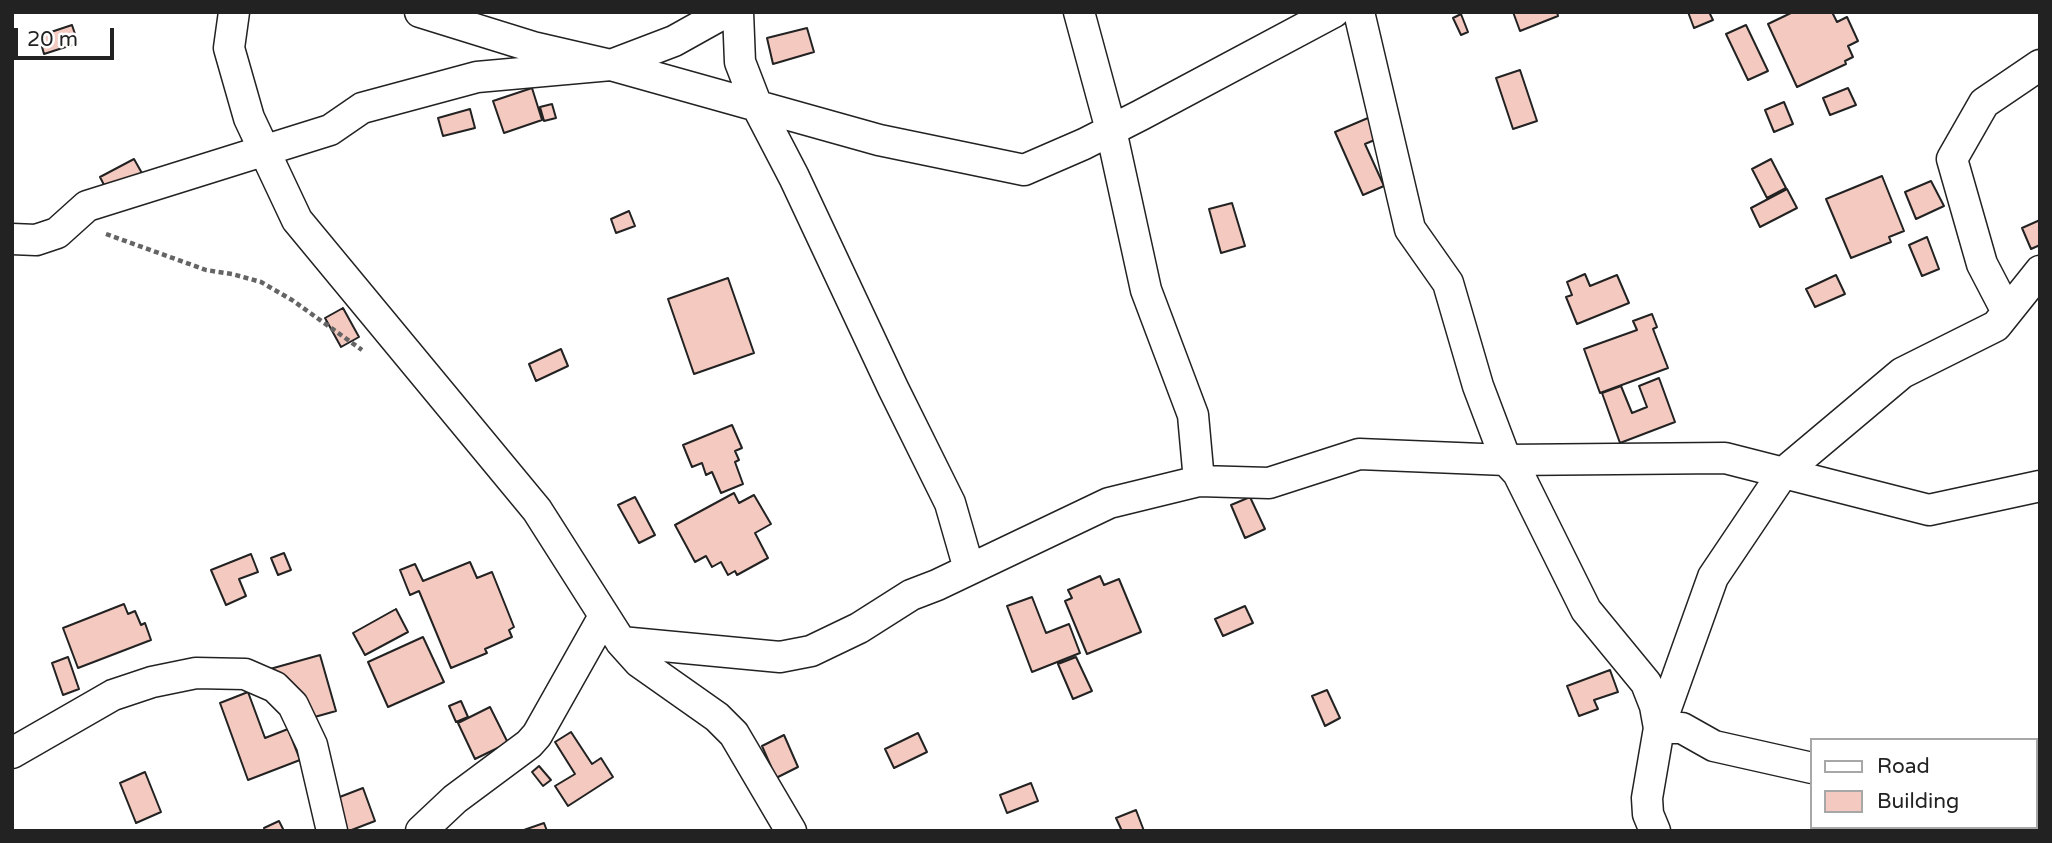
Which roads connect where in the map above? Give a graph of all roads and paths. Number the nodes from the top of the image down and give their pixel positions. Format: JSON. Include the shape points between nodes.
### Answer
{"nodes":[{"id":1,"x":234,"y":12,"type":"edge"},
{"id":2,"x":420,"y":12,"type":"edge"},
{"id":3,"x":726,"y":12,"type":"edge"},
{"id":4,"x":738,"y":12,"type":"edge"},
{"id":5,"x":1079,"y":12,"type":"edge"},
{"id":6,"x":1334,"y":12,"type":"edge"},
{"id":7,"x":1359,"y":12,"type":"edge"},
{"id":8,"x":611,"y":65,"type":"junction"},
{"id":9,"x":2040,"y":65,"type":"edge"},
{"id":10,"x":757,"y":106,"type":"junction"},
{"id":11,"x":1111,"y":131,"type":"junction"},
{"id":12,"x":265,"y":152,"type":"junction"},
{"id":13,"x":94,"y":230,"type":"dead end"},
{"id":14,"x":12,"y":239,"type":"edge"},
{"id":15,"x":2040,"y":271,"type":"edge"},
{"id":16,"x":2007,"y":312,"type":"junction"},
{"id":17,"x":414,"y":363,"type":"junction"},
{"id":18,"x":1506,"y":460,"type":"junction"},
{"id":19,"x":1783,"y":473,"type":"junction"},
{"id":20,"x":1199,"y":481,"type":"junction"},
{"id":21,"x":2040,"y":486,"type":"edge"},
{"id":22,"x":969,"y":569,"type":"junction"},
{"id":23,"x":604,"y":616,"type":"junction"},
{"id":24,"x":621,"y":642,"type":"junction"},
{"id":25,"x":1659,"y":728,"type":"junction"},
{"id":26,"x":12,"y":753,"type":"edge"},
{"id":27,"x":1811,"y":768,"type":"edge"},
{"id":28,"x":332,"y":831,"type":"edge"},
{"id":29,"x":421,"y":831,"type":"edge"},
{"id":30,"x":791,"y":831,"type":"edge"},
{"id":31,"x":1655,"y":831,"type":"edge"}],
"edges":[{"from":1,"to":12,"type":"street","via":[[229,48],[249,118]]},
{"from":2,"to":8,"type":"street","via":[[533,47]]},
{"from":3,"to":8,"type":"street","via":[[674,41]]},
{"from":4,"to":10,"type":"street","via":[[740,62]]},
{"from":5,"to":11,"type":"street"},
{"from":6,"to":11,"type":"street"},
{"from":7,"to":18,"type":"street","via":[[1410,229],[1448,283],[1478,386]]},
{"from":8,"to":10,"type":"street"},
{"from":8,"to":12,"type":"street","via":[[477,77],[362,108],[330,130]]},
{"from":9,"to":16,"type":"street","via":[[1984,103],[1952,159],[1982,264]]},
{"from":10,"to":11,"type":"street","via":[[879,139],[1024,170]]},
{"from":10,"to":22,"type":"street","via":[[950,503]]},
{"from":11,"to":20,"type":"street","via":[[1146,290],[1193,415]]},
{"from":12,"to":14,"type":"street","via":[[87,206],[57,233],[36,240]]},
{"from":12,"to":17,"type":"street","via":[[298,220]]},
{"from":13,"to":17,"type":"path","via":[[206,270],[261,282],[362,350]]},
{"from":15,"to":16,"type":"street"},
{"from":16,"to":19,"type":"street","via":[[1996,326],[1902,373]]},
{"from":17,"to":23,"type":"street","via":[[537,510]]},
{"from":18,"to":19,"type":"street","via":[[1725,458]]},
{"from":18,"to":20,"type":"street","via":[[1359,454],[1269,482]]},
{"from":18,"to":25,"type":"street","via":[[1518,472],[1586,610],[1646,683]]},
{"from":19,"to":21,"type":"street","via":[[1929,510]]},
{"from":19,"to":25,"type":"street","via":[[1713,577]]},
{"from":20,"to":22,"type":"street","via":[[1109,503]]},
{"from":22,"to":24,"type":"street","via":[[911,595],[811,651],[780,657]]},
{"from":23,"to":24,"type":"street"},
{"from":23,"to":29,"type":"street","via":[[537,735]]},
{"from":24,"to":30,"type":"street","via":[[639,662],[734,734]]},
{"from":25,"to":27,"type":"street","via":[[1682,728],[1714,746]]},
{"from":25,"to":31,"type":"street","via":[[1647,798]]},
{"from":26,"to":28,"type":"street","via":[[113,695],[196,673],[245,674],[275,687],[293,705],[312,745]]}]}
